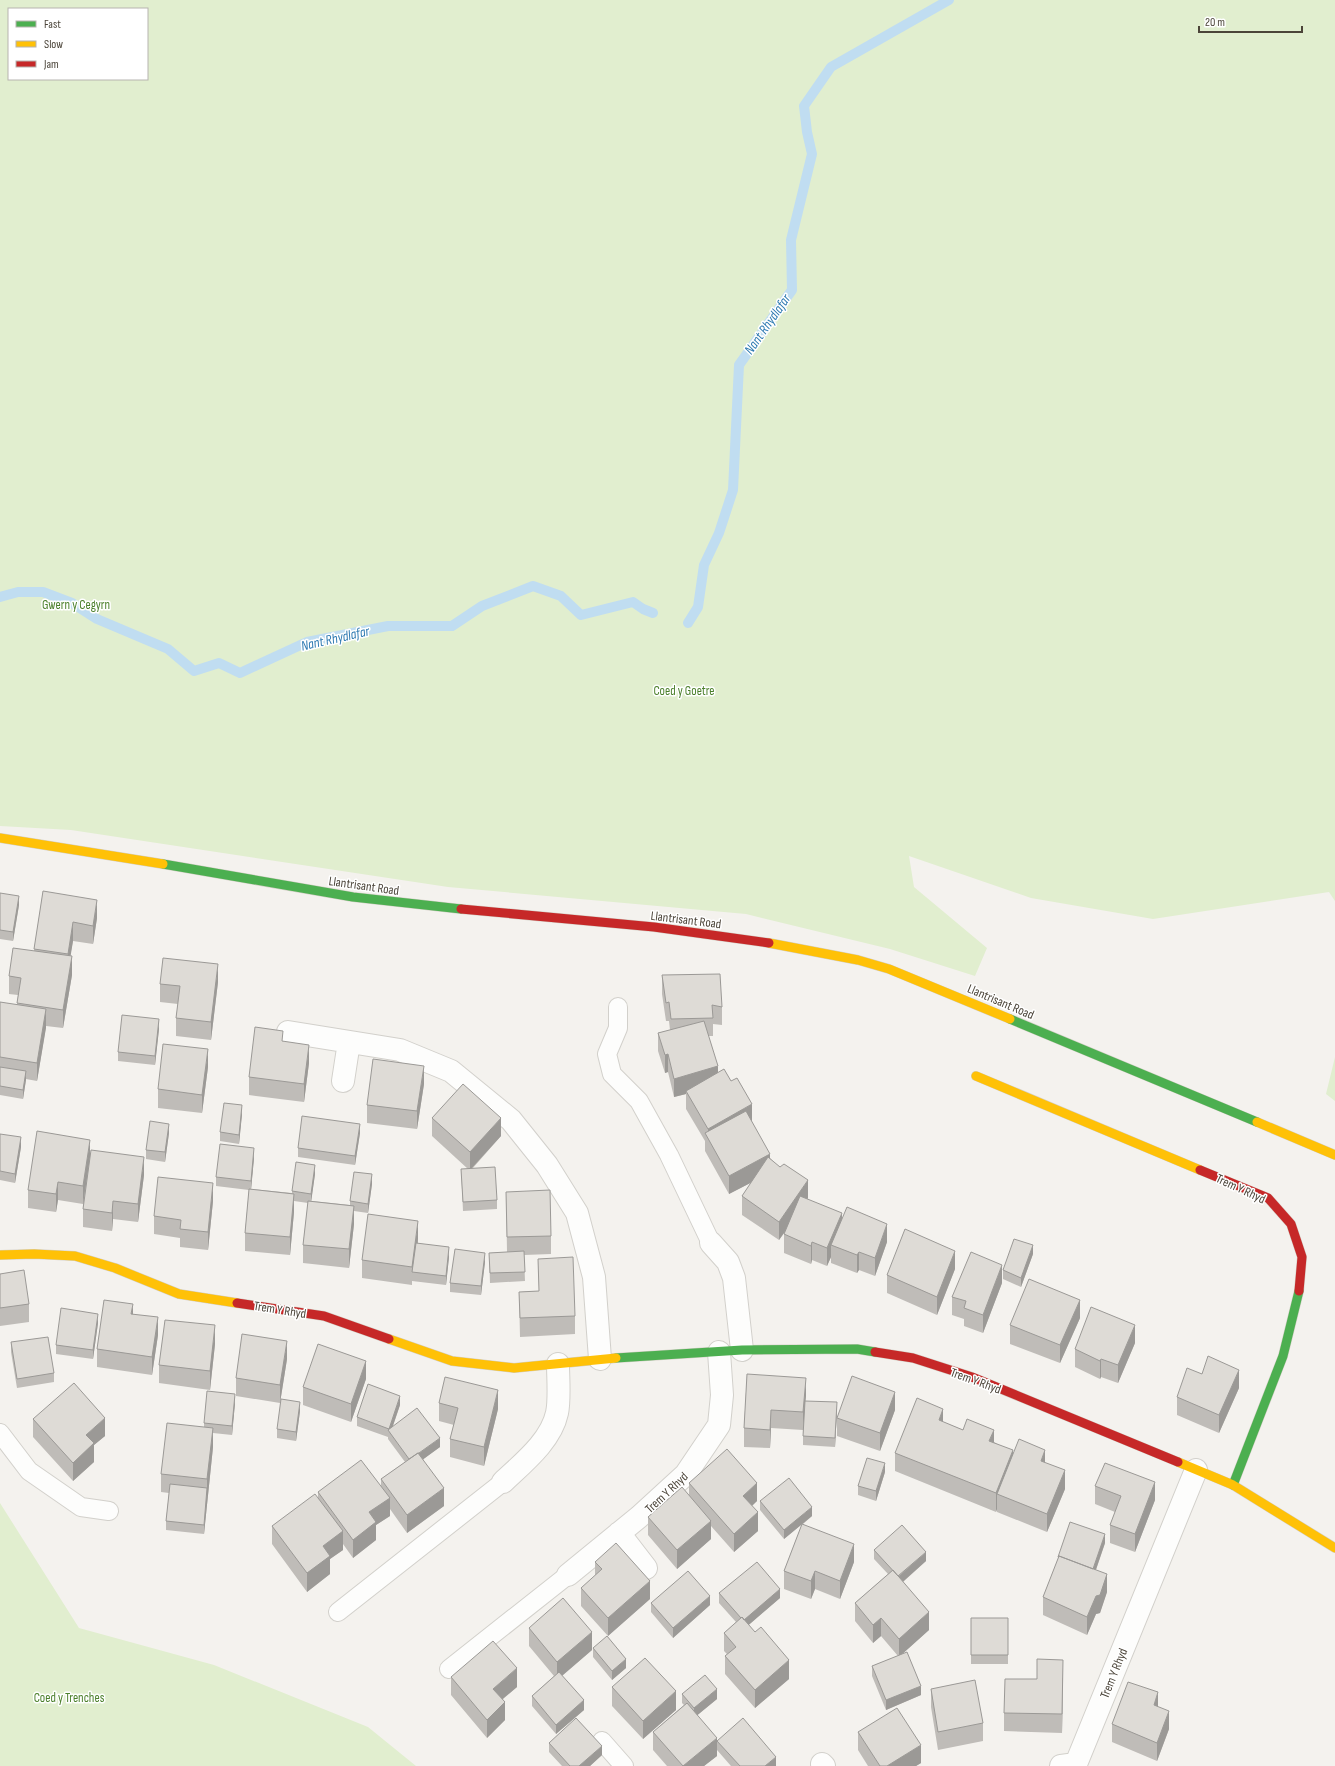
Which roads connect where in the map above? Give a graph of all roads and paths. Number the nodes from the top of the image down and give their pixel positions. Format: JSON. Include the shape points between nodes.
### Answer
{"nodes":[{"id":1,"x":0,"y":838,"type":"edge"},
{"id":2,"x":618,"y":1007,"type":"dead end"},
{"id":3,"x":288,"y":1032,"type":"dead end"},
{"id":4,"x":349,"y":1042,"type":"junction"},
{"id":5,"x":976,"y":1076,"type":"dead end"},
{"id":6,"x":343,"y":1081,"type":"dead end"},
{"id":7,"x":1335,"y":1155,"type":"edge"},
{"id":8,"x":711,"y":1243,"type":"joint"},
{"id":9,"x":0,"y":1255,"type":"edge"},
{"id":10,"x":742,"y":1350,"type":"junction"},
{"id":11,"x":719,"y":1352,"type":"junction"},
{"id":12,"x":600,"y":1359,"type":"junction"},
{"id":13,"x":558,"y":1364,"type":"junction"},
{"id":14,"x":0,"y":1433,"type":"edge"},
{"id":15,"x":1196,"y":1470,"type":"junction"},
{"id":16,"x":503,"y":1482,"type":"joint"},
{"id":17,"x":1233,"y":1484,"type":"junction"},
{"id":18,"x":109,"y":1511,"type":"dead end"},
{"id":19,"x":619,"y":1534,"type":"junction"},
{"id":20,"x":1335,"y":1548,"type":"edge"},
{"id":21,"x":646,"y":1568,"type":"dead end"},
{"id":22,"x":568,"y":1576,"type":"joint"},
{"id":23,"x":338,"y":1612,"type":"dead end"},
{"id":24,"x":449,"y":1669,"type":"dead end"},
{"id":25,"x":602,"y":1741,"type":"dead end"},
{"id":26,"x":1072,"y":1765,"type":"edge"},
{"id":27,"x":624,"y":1766,"type":"edge"}],
"edges":[{"from":1,"to":7,"type":"street","name":"Llantrisant Road","via":[[353,897],[654,927],[788,946],[858,960],[935,987]]},
{"from":2,"to":8,"type":"lane","via":[[618,1028],[607,1054],[612,1074],[639,1101],[669,1155]]},
{"from":3,"to":4,"type":"street"},
{"from":4,"to":6,"type":"street"},
{"from":4,"to":12,"type":"street","via":[[400,1050],[451,1071],[511,1120],[547,1164],[577,1213],[594,1277]]},
{"from":5,"to":17,"type":"street","name":"Trem Y Rhyd","via":[[1268,1198],[1291,1224],[1302,1257],[1299,1294],[1283,1356]]},
{"from":8,"to":10,"type":"street","via":[[728,1262],[734,1278]]},
{"from":9,"to":13,"type":"street","name":"Trem Y Rhyd","via":[[75,1256],[115,1268],[179,1294],[324,1316],[452,1361],[514,1368]]},
{"from":10,"to":11,"type":"street","name":"Trem Y Rhyd"},
{"from":10,"to":15,"type":"street","name":"Trem Y Rhyd","via":[[857,1349],[913,1358],[972,1377]]},
{"from":11,"to":12,"type":"street","name":"Trem Y Rhyd"},
{"from":11,"to":19,"type":"street","name":"Trem Y Rhyd","via":[[722,1395],[719,1425],[686,1474]]},
{"from":12,"to":13,"type":"street","name":"Trem Y Rhyd"},
{"from":13,"to":16,"type":"street","via":[[557,1413],[550,1431],[535,1451]]},
{"from":14,"to":18,"type":"lane","via":[[29,1471],[81,1507]]},
{"from":15,"to":17,"type":"street","name":"Trem Y Rhyd"},
{"from":15,"to":26,"type":"street","name":"Trem Y Rhyd"},
{"from":16,"to":23,"type":"lane"},
{"from":17,"to":20,"type":"street","name":"Trem Y Rhyd"},
{"from":19,"to":21,"type":"street"},
{"from":19,"to":22,"type":"street","name":"Trem Y Rhyd"},
{"from":22,"to":24,"type":"lane"},
{"from":25,"to":27,"type":"lane"}]}
